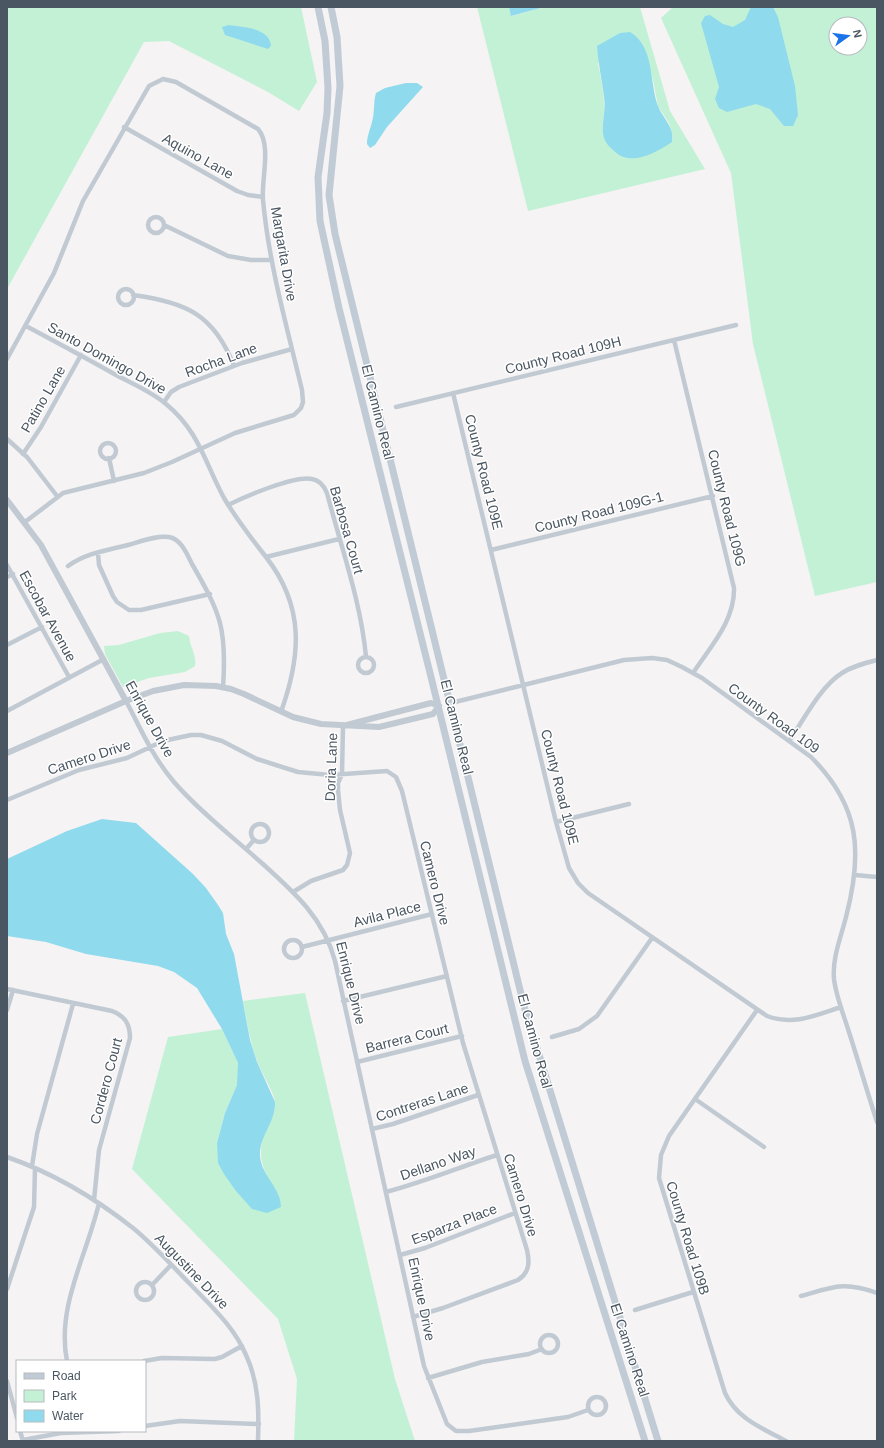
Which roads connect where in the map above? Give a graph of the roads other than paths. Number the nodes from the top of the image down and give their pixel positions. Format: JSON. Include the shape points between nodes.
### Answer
{"nodes":[{"id":1,"x":318,"y":7,"type":"edge"},
{"id":2,"x":331,"y":7,"type":"edge"},
{"id":3,"x":124,"y":128,"type":"junction"},
{"id":4,"x":263,"y":197,"type":"junction"},
{"id":5,"x":164,"y":225,"type":"dead end"},
{"id":6,"x":271,"y":260,"type":"junction"},
{"id":7,"x":133,"y":295,"type":"dead end"},
{"id":8,"x":736,"y":325,"type":"dead end"},
{"id":9,"x":26,"y":326,"type":"junction"},
{"id":10,"x":674,"y":340,"type":"junction"},
{"id":11,"x":292,"y":349,"type":"junction"},
{"id":12,"x":81,"y":355,"type":"junction"},
{"id":13,"x":7,"y":359,"type":"edge"},
{"id":14,"x":234,"y":366,"type":"junction"},
{"id":15,"x":453,"y":393,"type":"junction"},
{"id":16,"x":164,"y":402,"type":"junction"},
{"id":17,"x":396,"y":407,"type":"dead end"},
{"id":18,"x":7,"y":439,"type":"edge"},
{"id":19,"x":202,"y":448,"type":"junction"},
{"id":20,"x":23,"y":454,"type":"junction"},
{"id":21,"x":109,"y":458,"type":"dead end"},
{"id":22,"x":114,"y":481,"type":"junction"},
{"id":23,"x":57,"y":496,"type":"junction"},
{"id":24,"x":713,"y":496,"type":"junction"},
{"id":25,"x":7,"y":500,"type":"edge"},
{"id":26,"x":228,"y":504,"type":"junction"},
{"id":27,"x":25,"y":522,"type":"junction"},
{"id":28,"x":339,"y":539,"type":"junction"},
{"id":29,"x":491,"y":550,"type":"junction"},
{"id":30,"x":98,"y":553,"type":"junction"},
{"id":31,"x":266,"y":557,"type":"junction"},
{"id":32,"x":7,"y":565,"type":"edge"},
{"id":33,"x":68,"y":566,"type":"dead end"},
{"id":34,"x":13,"y":574,"type":"junction"},
{"id":35,"x":7,"y":577,"type":"edge"},
{"id":36,"x":210,"y":594,"type":"junction"},
{"id":37,"x":42,"y":627,"type":"junction"},
{"id":38,"x":7,"y":645,"type":"edge"},
{"id":39,"x":366,"y":657,"type":"dead end"},
{"id":40,"x":104,"y":659,"type":"junction"},
{"id":41,"x":877,"y":660,"type":"edge"},
{"id":42,"x":693,"y":673,"type":"junction"},
{"id":43,"x":69,"y":677,"type":"junction"},
{"id":44,"x":524,"y":684,"type":"junction"},
{"id":45,"x":223,"y":688,"type":"junction"},
{"id":46,"x":126,"y":701,"type":"junction"},
{"id":47,"x":451,"y":703,"type":"junction"},
{"id":48,"x":439,"y":706,"type":"junction"},
{"id":49,"x":7,"y":711,"type":"edge"},
{"id":50,"x":281,"y":712,"type":"junction"},
{"id":51,"x":344,"y":726,"type":"junction"},
{"id":52,"x":790,"y":740,"type":"junction"},
{"id":53,"x":149,"y":747,"type":"junction"},
{"id":54,"x":7,"y":753,"type":"edge"},
{"id":55,"x":342,"y":774,"type":"junction"},
{"id":56,"x":7,"y":800,"type":"edge"},
{"id":57,"x":629,"y":804,"type":"dead end"},
{"id":58,"x":556,"y":822,"type":"junction"},
{"id":59,"x":254,"y":840,"type":"junction"},
{"id":60,"x":246,"y":849,"type":"junction"},
{"id":61,"x":855,"y":874,"type":"junction"},
{"id":62,"x":877,"y":878,"type":"edge"},
{"id":63,"x":294,"y":892,"type":"junction"},
{"id":64,"x":432,"y":914,"type":"junction"},
{"id":65,"x":652,"y":938,"type":"junction"},
{"id":66,"x":328,"y":940,"type":"junction"},
{"id":67,"x":302,"y":947,"type":"junction"},
{"id":68,"x":447,"y":976,"type":"junction"},
{"id":69,"x":7,"y":989,"type":"edge"},
{"id":70,"x":12,"y":990,"type":"junction"},
{"id":71,"x":344,"y":1001,"type":"junction"},
{"id":72,"x":73,"y":1004,"type":"junction"},
{"id":73,"x":841,"y":1007,"type":"junction"},
{"id":74,"x":7,"y":1010,"type":"edge"},
{"id":75,"x":757,"y":1010,"type":"junction"},
{"id":76,"x":462,"y":1036,"type":"junction"},
{"id":77,"x":552,"y":1037,"type":"dead end"},
{"id":78,"x":357,"y":1062,"type":"junction"},
{"id":79,"x":478,"y":1095,"type":"junction"},
{"id":80,"x":694,"y":1099,"type":"junction"},
{"id":81,"x":877,"y":1122,"type":"edge"},
{"id":82,"x":372,"y":1129,"type":"junction"},
{"id":83,"x":764,"y":1147,"type":"dead end"},
{"id":84,"x":497,"y":1155,"type":"junction"},
{"id":85,"x":7,"y":1157,"type":"edge"},
{"id":86,"x":34,"y":1167,"type":"junction"},
{"id":87,"x":386,"y":1192,"type":"junction"},
{"id":88,"x":94,"y":1200,"type":"junction"},
{"id":89,"x":99,"y":1203,"type":"junction"},
{"id":90,"x":515,"y":1213,"type":"junction"},
{"id":91,"x":400,"y":1255,"type":"junction"},
{"id":92,"x":172,"y":1265,"type":"junction"},
{"id":93,"x":152,"y":1285,"type":"junction"},
{"id":94,"x":7,"y":1289,"type":"edge"},
{"id":95,"x":693,"y":1292,"type":"junction"},
{"id":96,"x":877,"y":1293,"type":"edge"},
{"id":97,"x":801,"y":1296,"type":"dead end"},
{"id":98,"x":635,"y":1310,"type":"dead end"},
{"id":99,"x":413,"y":1317,"type":"junction"},
{"id":100,"x":242,"y":1346,"type":"junction"},
{"id":101,"x":542,"y":1349,"type":"junction"},
{"id":102,"x":67,"y":1360,"type":"edge"},
{"id":103,"x":146,"y":1361,"type":"edge"},
{"id":104,"x":428,"y":1378,"type":"junction"},
{"id":105,"x":7,"y":1381,"type":"edge"},
{"id":106,"x":588,"y":1410,"type":"junction"},
{"id":107,"x":16,"y":1414,"type":"edge"},
{"id":108,"x":258,"y":1424,"type":"junction"},
{"id":109,"x":146,"y":1426,"type":"edge"},
{"id":110,"x":84,"y":1432,"type":"edge"},
{"id":111,"x":23,"y":1440,"type":"edge"},
{"id":112,"x":258,"y":1441,"type":"edge"},
{"id":113,"x":645,"y":1441,"type":"edge"},
{"id":114,"x":658,"y":1441,"type":"edge"},
{"id":115,"x":785,"y":1441,"type":"edge"}],
"edges":[{"from":1,"to":48,"type":"main road","name":"El Camino Real","via":[[325,41],[328,88],[318,177],[320,221],[338,308]]},
{"from":2,"to":47,"type":"main road","name":"El Camino Real","via":[[337,37],[340,86],[329,195],[335,234]]},
{"from":3,"to":4,"type":"street","name":"Aquino Lane","via":[[237,191]]},
{"from":3,"to":4,"type":"street","name":"Margarita Drive","via":[[149,86],[163,79],[176,82],[258,129],[265,149]]},
{"from":3,"to":9,"type":"street","name":"Margarita Drive","via":[[77,212],[54,272]]},
{"from":4,"to":6,"type":"street","name":"Margarita Drive"},
{"from":5,"to":6,"type":"street","via":[[228,256]]},
{"from":6,"to":11,"type":"street","name":"Margarita Drive"},
{"from":7,"to":14,"type":"street","via":[[174,304],[200,315],[223,342]]},
{"from":8,"to":10,"type":"street","name":"County Road 109H"},
{"from":9,"to":12,"type":"street","name":"Santo Domingo Drive"},
{"from":9,"to":13,"type":"street","name":"Margarita Drive"},
{"from":10,"to":15,"type":"street","name":"County Road 109H"},
{"from":10,"to":24,"type":"street","name":"County Road 109G"},
{"from":11,"to":14,"type":"street","name":"Rocha Lane"},
{"from":11,"to":19,"type":"street","name":"Margarita Drive","via":[[303,397],[302,408],[288,417],[235,433]]},
{"from":12,"to":16,"type":"street","name":"Santo Domingo Drive"},
{"from":12,"to":20,"type":"street","name":"Patino Lane","via":[[41,428]]},
{"from":14,"to":16,"type":"street","name":"Rocha Lane","via":[[174,389]]},
{"from":15,"to":17,"type":"street","name":"County Road 109H"},
{"from":15,"to":29,"type":"street","name":"County Road 109E"},
{"from":16,"to":19,"type":"street","name":"Santo Domingo Drive","via":[[186,425]]},
{"from":18,"to":20,"type":"street"},
{"from":19,"to":22,"type":"street","name":"Margarita Drive","via":[[159,468]]},
{"from":19,"to":26,"type":"street","name":"Santo Domingo Drive"},
{"from":20,"to":23,"type":"street"},
{"from":21,"to":22,"type":"street"},
{"from":22,"to":23,"type":"street","name":"Margarita Drive","via":[[72,489]]},
{"from":23,"to":27,"type":"street","name":"Margarita Drive"},
{"from":24,"to":29,"type":"street","name":"County Road 109G-1"},
{"from":24,"to":42,"type":"street","name":"County Road 109G","via":[[733,582],[733,602],[726,624]]},
{"from":25,"to":27,"type":"street","name":"Enrique Drive"},
{"from":26,"to":28,"type":"street","name":"Barbosa Court","via":[[266,488],[312,478],[321,483],[327,493]]},
{"from":26,"to":31,"type":"street","name":"Santo Domingo Drive"},
{"from":27,"to":40,"type":"street","name":"Enrique Drive","via":[[52,563]]},
{"from":28,"to":31,"type":"street"},
{"from":28,"to":39,"type":"street","name":"Barbosa Court","via":[[363,633]]},
{"from":29,"to":44,"type":"street","name":"County Road 109E"},
{"from":30,"to":33,"type":"street","via":[[81,557]]},
{"from":30,"to":36,"type":"street","via":[[155,538],[169,537],[185,550]]},
{"from":30,"to":36,"type":"street","via":[[99,566],[113,596],[129,610],[141,610]]},
{"from":31,"to":50,"type":"street","name":"Santo Domingo Drive","via":[[278,574],[290,600],[297,634],[294,669]]},
{"from":32,"to":34,"type":"street","name":"Escobar Avenue"},
{"from":34,"to":35,"type":"street"},
{"from":34,"to":37,"type":"street","name":"Escobar Avenue"},
{"from":36,"to":45,"type":"street","via":[[220,617],[224,637]]},
{"from":37,"to":38,"type":"street"},
{"from":37,"to":43,"type":"street","name":"Escobar Avenue"},
{"from":40,"to":43,"type":"street"},
{"from":40,"to":46,"type":"street","name":"Enrique Drive"},
{"from":41,"to":52,"type":"street","via":[[857,666],[836,677],[824,690]]},
{"from":42,"to":44,"type":"street","name":"County Road 109","via":[[666,660],[639,657]]},
{"from":42,"to":52,"type":"street","name":"County Road 109"},
{"from":43,"to":49,"type":"street"},
{"from":44,"to":47,"type":"street","name":"County Road 109"},
{"from":44,"to":58,"type":"street","name":"County Road 109E"},
{"from":45,"to":46,"type":"street","via":[[184,684],[153,691]]},
{"from":45,"to":50,"type":"street","via":[[244,694]]},
{"from":46,"to":53,"type":"street","name":"Enrique Drive"},
{"from":46,"to":54,"type":"street"},
{"from":47,"to":48,"type":"main road"},
{"from":47,"to":114,"type":"main road","name":"El Camino Real","via":[[524,1006]]},
{"from":48,"to":51,"type":"street","via":[[431,703]]},
{"from":48,"to":51,"type":"street","via":[[433,714],[385,726]]},
{"from":48,"to":113,"type":"main road","name":"El Camino Real","via":[[525,1061]]},
{"from":50,"to":51,"type":"street","via":[[306,721]]},
{"from":51,"to":55,"type":"street","name":"Doria Lane"},
{"from":52,"to":61,"type":"street","name":"County Road 109","via":[[819,765],[842,798],[855,839]]},
{"from":53,"to":55,"type":"street","name":"Camero Drive","via":[[173,738],[201,735],[229,743],[257,759],[285,769],[315,774]]},
{"from":53,"to":56,"type":"street","name":"Camero Drive","via":[[127,758],[62,776]]},
{"from":53,"to":60,"type":"street","name":"Enrique Drive","via":[[185,793]]},
{"from":55,"to":63,"type":"street","name":"Doria Lane","via":[[338,783],[338,795],[350,846],[347,865],[339,872],[311,881]]},
{"from":55,"to":64,"type":"street","name":"Camero Drive","via":[[382,770],[396,776],[402,791]]},
{"from":57,"to":58,"type":"street"},
{"from":58,"to":65,"type":"street","name":"County Road 109E","via":[[569,868],[578,883],[588,893]]},
{"from":59,"to":59,"type":"street","via":[[262,842],[267,839],[269,833],[266,825],[257,824],[252,828]]},
{"from":59,"to":60,"type":"street"},
{"from":60,"to":63,"type":"street","name":"Enrique Drive"},
{"from":61,"to":62,"type":"street"},
{"from":61,"to":73,"type":"street","name":"County Road 109","via":[[835,965],[835,985]]},
{"from":63,"to":66,"type":"street","name":"Enrique Drive","via":[[314,915]]},
{"from":64,"to":66,"type":"street","name":"Avila Place"},
{"from":64,"to":68,"type":"street","name":"Camero Drive"},
{"from":65,"to":75,"type":"street","name":"County Road 109E"},
{"from":65,"to":77,"type":"street","via":[[597,1016],[578,1029]]},
{"from":66,"to":67,"type":"street","name":"Avila Place"},
{"from":66,"to":71,"type":"street","name":"Enrique Drive"},
{"from":67,"to":67,"type":"street","name":"Avila Place","via":[[299,942],[290,940],[284,946],[284,952],[294,959],[299,956]]},
{"from":68,"to":71,"type":"street"},
{"from":68,"to":76,"type":"street","name":"Camero Drive"},
{"from":69,"to":70,"type":"street","name":"Cordero Court"},
{"from":70,"to":72,"type":"street","name":"Cordero Court"},
{"from":70,"to":74,"type":"street"},
{"from":71,"to":78,"type":"street","name":"Enrique Drive"},
{"from":72,"to":86,"type":"street","via":[[38,1134]]},
{"from":72,"to":88,"type":"street","name":"Cordero Court","via":[[119,1014],[127,1022],[130,1032],[99,1150]]},
{"from":73,"to":75,"type":"street","name":"County Road 109E","via":[[791,1021],[772,1018]]},
{"from":73,"to":81,"type":"street","name":"County Road 109"},
{"from":75,"to":80,"type":"street","name":"County Road 109B"},
{"from":76,"to":78,"type":"street","name":"Barrera Court"},
{"from":76,"to":79,"type":"street","name":"Camero Drive"},
{"from":78,"to":82,"type":"street","name":"Enrique Drive"},
{"from":79,"to":82,"type":"street","name":"Contreras Lane","via":[[398,1123]]},
{"from":79,"to":84,"type":"street","name":"Camero Drive"},
{"from":80,"to":83,"type":"street"},
{"from":80,"to":95,"type":"street","name":"County Road 109B","via":[[666,1141],[658,1170]]},
{"from":82,"to":87,"type":"street","name":"Enrique Drive"},
{"from":84,"to":87,"type":"street","name":"Dellano Way"},
{"from":84,"to":90,"type":"street","name":"Camero Drive"},
{"from":85,"to":86,"type":"street","name":"Augustine Drive"},
{"from":86,"to":88,"type":"street","name":"Augustine Drive"},
{"from":86,"to":94,"type":"street","via":[[34,1207]]},
{"from":87,"to":91,"type":"street","name":"Enrique Drive"},
{"from":88,"to":89,"type":"street","name":"Augustine Drive"},
{"from":89,"to":92,"type":"street","name":"Augustine Drive","via":[[134,1229]]},
{"from":89,"to":102,"type":"street","via":[[66,1314],[64,1339]]},
{"from":90,"to":91,"type":"street","name":"Esparza Place","via":[[425,1248]]},
{"from":90,"to":99,"type":"street","name":"Camero Drive","via":[[529,1258],[528,1268],[522,1277]]},
{"from":91,"to":99,"type":"street","name":"Enrique Drive"},
{"from":92,"to":93,"type":"street"},
{"from":92,"to":100,"type":"street","name":"Augustine Drive","via":[[227,1323]]},
{"from":93,"to":93,"type":"street","via":[[152,1298],[146,1301],[138,1298],[137,1286],[143,1282]]},
{"from":95,"to":98,"type":"street"},
{"from":95,"to":115,"type":"street","name":"County Road 109B","via":[[728,1400],[742,1417]]},
{"from":96,"to":97,"type":"street","via":[[840,1285]]},
{"from":99,"to":104,"type":"street","name":"Enrique Drive"},
{"from":100,"to":103,"type":"street","via":[[215,1359],[162,1358]]},
{"from":100,"to":108,"type":"street","name":"Augustine Drive","via":[[255,1380]]},
{"from":101,"to":101,"type":"street","via":[[540,1340],[544,1335],[551,1334],[556,1338],[558,1346],[554,1351],[549,1353]]},
{"from":101,"to":104,"type":"street","via":[[529,1354],[482,1362]]},
{"from":104,"to":106,"type":"street","name":"Enrique Drive","via":[[447,1424],[456,1431],[568,1416]]},
{"from":105,"to":107,"type":"street"},
{"from":106,"to":106,"type":"street","name":"Enrique Drive","via":[[587,1403],[591,1398],[597,1396],[605,1401],[605,1410],[601,1414],[595,1415]]},
{"from":108,"to":109,"type":"street","via":[[180,1421]]},
{"from":108,"to":112,"type":"street","name":"Augustine Drive"},
{"from":110,"to":111,"type":"street"}]}
